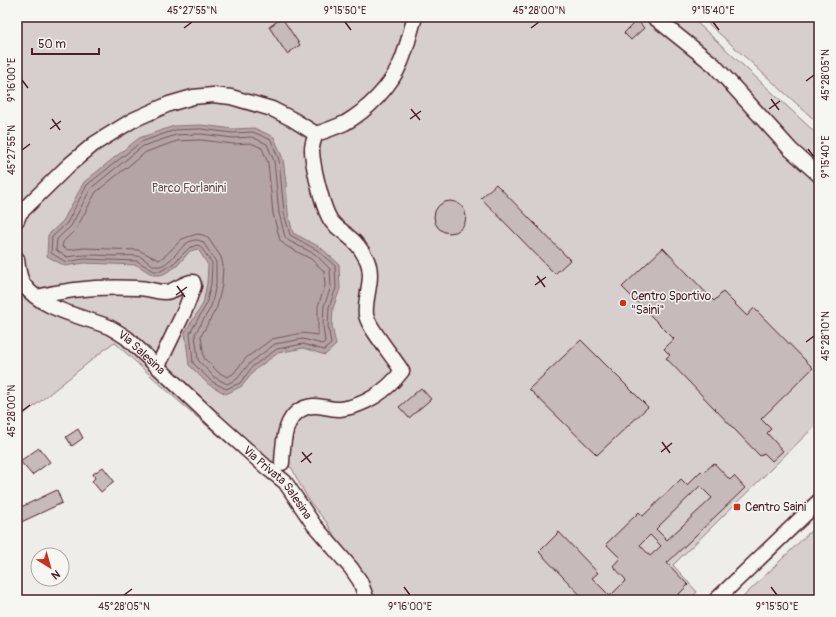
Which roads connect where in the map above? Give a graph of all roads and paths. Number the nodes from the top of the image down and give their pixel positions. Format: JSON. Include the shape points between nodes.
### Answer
{"nodes":[{"id":1,"x":414,"y":17,"type":"edge"},
{"id":2,"x":654,"y":17,"type":"edge"},
{"id":3,"x":316,"y":134,"type":"junction"},
{"id":4,"x":819,"y":175,"type":"edge"},
{"id":5,"x":17,"y":220,"type":"edge"},
{"id":6,"x":17,"y":259,"type":"edge"},
{"id":7,"x":37,"y":297,"type":"junction"},
{"id":8,"x":158,"y":366,"type":"junction"},
{"id":9,"x":172,"y":379,"type":"joint"},
{"id":10,"x":280,"y":469,"type":"junction"},
{"id":11,"x":819,"y":501,"type":"edge"},
{"id":12,"x":368,"y":600,"type":"edge"},
{"id":13,"x":716,"y":600,"type":"edge"}],
"edges":[{"from":1,"to":3,"type":"street","via":[[401,62],[376,98],[344,123]]},
{"from":2,"to":4,"type":"street","via":[[714,65],[791,150]]},
{"from":3,"to":5,"type":"street","via":[[272,109],[231,97],[193,96],[133,120],[94,144],[20,213]]},
{"from":3,"to":10,"type":"street","via":[[312,147],[313,163],[327,213],[331,221],[350,237],[367,260],[370,270],[367,317],[371,327],[402,371],[396,380],[365,402],[338,409],[312,406],[294,415],[288,423],[283,441]]},
{"from":6,"to":7,"type":"street","name":"Via Salesina","via":[[19,274],[25,286]]},
{"from":7,"to":8,"type":"street","name":"Via Salesina","via":[[62,311],[110,328],[127,338]]},
{"from":7,"to":8,"type":"street","via":[[67,289],[111,286],[146,288],[163,292],[172,291],[188,281],[193,282],[194,286],[185,310]]},
{"from":8,"to":9,"type":"street","name":"Via Salesina"},
{"from":9,"to":10,"type":"street","name":"Via Privata Salesina","via":[[266,467]]},
{"from":10,"to":12,"type":"street","name":"Via Privata Salesina","via":[[285,482],[314,525],[351,568]]},
{"from":11,"to":13,"type":"street"}]}
